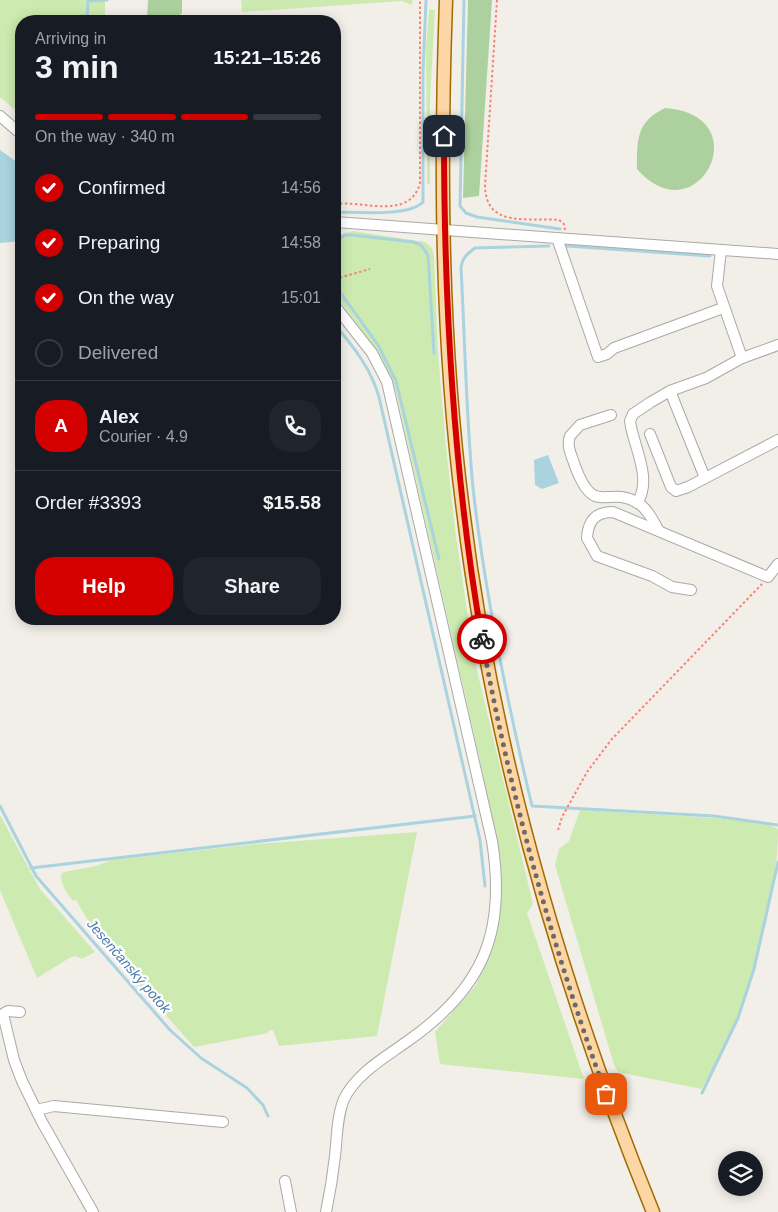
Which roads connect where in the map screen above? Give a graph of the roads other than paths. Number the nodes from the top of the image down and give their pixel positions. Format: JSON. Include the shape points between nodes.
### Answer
{"nodes":[{"id":1,"x":446,"y":0,"type":"edge"},
{"id":2,"x":0,"y":116,"type":"edge"},
{"id":3,"x":15,"y":129,"type":"edge"},
{"id":4,"x":341,"y":222,"type":"edge"},
{"id":5,"x":444,"y":230,"type":"junction"},
{"id":6,"x":561,"y":239,"type":"junction"},
{"id":7,"x":721,"y":250,"type":"junction"},
{"id":8,"x":778,"y":254,"type":"edge"},
{"id":9,"x":723,"y":308,"type":"junction"},
{"id":10,"x":341,"y":314,"type":"edge"},
{"id":11,"x":778,"y":345,"type":"edge"},
{"id":12,"x":742,"y":358,"type":"junction"},
{"id":13,"x":670,"y":391,"type":"junction"},
{"id":14,"x":611,"y":415,"type":"dead end"},
{"id":15,"x":650,"y":434,"type":"dead end"},
{"id":16,"x":778,"y":440,"type":"edge"},
{"id":17,"x":705,"y":478,"type":"junction"},
{"id":18,"x":637,"y":502,"type":"junction"},
{"id":19,"x":659,"y":531,"type":"junction"},
{"id":20,"x":778,"y":564,"type":"edge"},
{"id":21,"x":691,"y":590,"type":"dead end"},
{"id":22,"x":20,"y":1012,"type":"dead end"},
{"id":23,"x":36,"y":1110,"type":"junction"},
{"id":24,"x":223,"y":1122,"type":"dead end"},
{"id":25,"x":285,"y":1181,"type":"dead end"},
{"id":26,"x":92,"y":1212,"type":"edge"},
{"id":27,"x":291,"y":1212,"type":"edge"},
{"id":28,"x":326,"y":1212,"type":"edge"},
{"id":29,"x":653,"y":1212,"type":"edge"}],
"edges":[{"from":1,"to":5,"type":"main road"},
{"from":2,"to":3,"type":"street"},
{"from":4,"to":5,"type":"street"},
{"from":5,"to":6,"type":"street"},
{"from":5,"to":29,"type":"main road","via":[[453,408],[463,511],[482,634],[506,754],[538,884],[574,1000],[616,1122]]},
{"from":6,"to":7,"type":"street"},
{"from":6,"to":9,"type":"street","via":[[598,357],[614,348]]},
{"from":7,"to":8,"type":"street"},
{"from":7,"to":9,"type":"street","via":[[717,286]]},
{"from":9,"to":12,"type":"street"},
{"from":10,"to":28,"type":"street","via":[[372,353],[387,382],[492,841],[496,886],[492,932],[472,980],[438,1020],[372,1068],[344,1099]]},
{"from":11,"to":12,"type":"street"},
{"from":12,"to":13,"type":"street","via":[[706,378]]},
{"from":13,"to":17,"type":"street"},
{"from":13,"to":18,"type":"street","via":[[639,408],[630,421],[645,480]]},
{"from":14,"to":18,"type":"street","via":[[580,425],[570,436],[569,449],[583,484],[592,495]]},
{"from":15,"to":17,"type":"street","via":[[673,490]]},
{"from":16,"to":17,"type":"street"},
{"from":18,"to":19,"type":"street"},
{"from":19,"to":20,"type":"street","via":[[768,577]]},
{"from":19,"to":21,"type":"street","via":[[606,512],[591,521],[587,538],[597,556],[652,576],[672,587]]},
{"from":22,"to":23,"type":"street","via":[[3,1014],[14,1060]]},
{"from":23,"to":24,"type":"street","via":[[54,1106]]},
{"from":23,"to":26,"type":"street"},
{"from":25,"to":27,"type":"street"}]}
